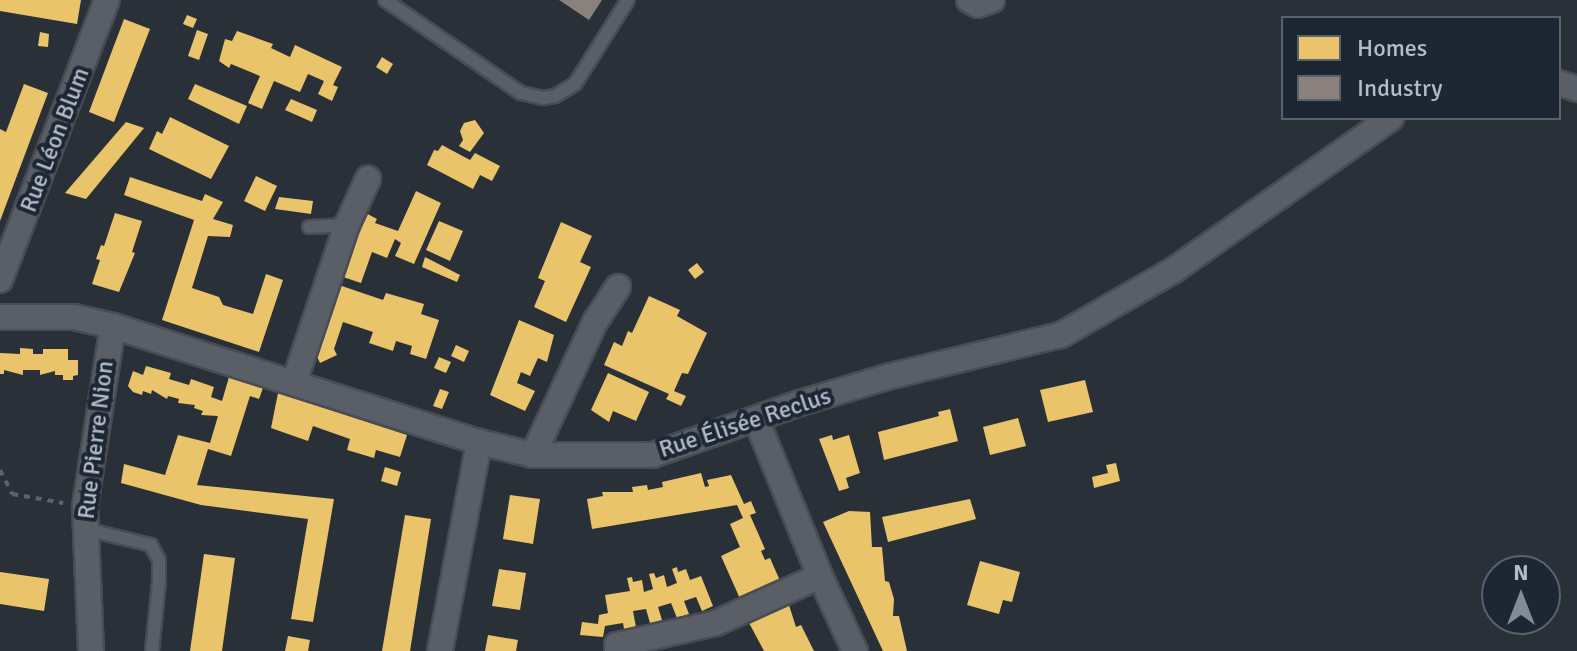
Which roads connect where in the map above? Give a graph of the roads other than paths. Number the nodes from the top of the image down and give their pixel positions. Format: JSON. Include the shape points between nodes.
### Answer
{"nodes":[{"id":1,"x":107,"y":0,"type":"edge"},
{"id":2,"x":385,"y":0,"type":"edge"},
{"id":3,"x":628,"y":0,"type":"edge"},
{"id":4,"x":969,"y":0,"type":"edge"},
{"id":5,"x":992,"y":0,"type":"edge"},
{"id":6,"x":1388,"y":120,"type":"edge"},
{"id":7,"x":368,"y":179,"type":"dead end"},
{"id":8,"x":347,"y":225,"type":"junction"},
{"id":9,"x":309,"y":227,"type":"dead end"},
{"id":10,"x":0,"y":280,"type":"edge"},
{"id":11,"x":618,"y":287,"type":"dead end"},
{"id":12,"x":0,"y":317,"type":"edge"},
{"id":13,"x":113,"y":326,"type":"junction"},
{"id":14,"x":294,"y":383,"type":"junction"},
{"id":15,"x":756,"y":419,"type":"junction"},
{"id":16,"x":479,"y":442,"type":"junction"},
{"id":17,"x":533,"y":455,"type":"junction"},
{"id":18,"x":85,"y":518,"type":"junction"},
{"id":19,"x":820,"y":576,"type":"junction"},
{"id":20,"x":91,"y":651,"type":"edge"},
{"id":21,"x":152,"y":651,"type":"edge"},
{"id":22,"x":440,"y":651,"type":"edge"},
{"id":23,"x":617,"y":651,"type":"edge"},
{"id":24,"x":855,"y":651,"type":"edge"}],
"edges":[{"from":1,"to":10,"type":"street","name":"Rue Léon Blum"},
{"from":2,"to":3,"type":"lane","via":[[521,93],[543,98],[575,84]]},
{"from":4,"to":5,"type":"street","via":[[978,5]]},
{"from":6,"to":15,"type":"street","name":"Rue Élisée Reclus","via":[[1174,270],[1061,335],[887,377]]},
{"from":7,"to":8,"type":"street"},
{"from":8,"to":9,"type":"lane"},
{"from":8,"to":14,"type":"street"},
{"from":11,"to":17,"type":"street","via":[[595,322]]},
{"from":12,"to":13,"type":"street","name":"Rue Élisée Reclus","via":[[74,317]]},
{"from":13,"to":14,"type":"street","name":"Rue Élisée Reclus"},
{"from":13,"to":18,"type":"street","name":"Rue Pierre Nion"},
{"from":14,"to":16,"type":"street","name":"Rue Élisée Reclus"},
{"from":15,"to":17,"type":"street","name":"Rue Élisée Reclus","via":[[653,455]]},
{"from":15,"to":19,"type":"street"},
{"from":16,"to":17,"type":"street","name":"Rue Élisée Reclus"},
{"from":16,"to":22,"type":"street"},
{"from":18,"to":20,"type":"street","name":"Rue Pierre Nion"},
{"from":18,"to":21,"type":"lane","via":[[151,545],[159,560]]},
{"from":19,"to":23,"type":"street","via":[[716,623],[617,645]]},
{"from":19,"to":24,"type":"street"}]}
